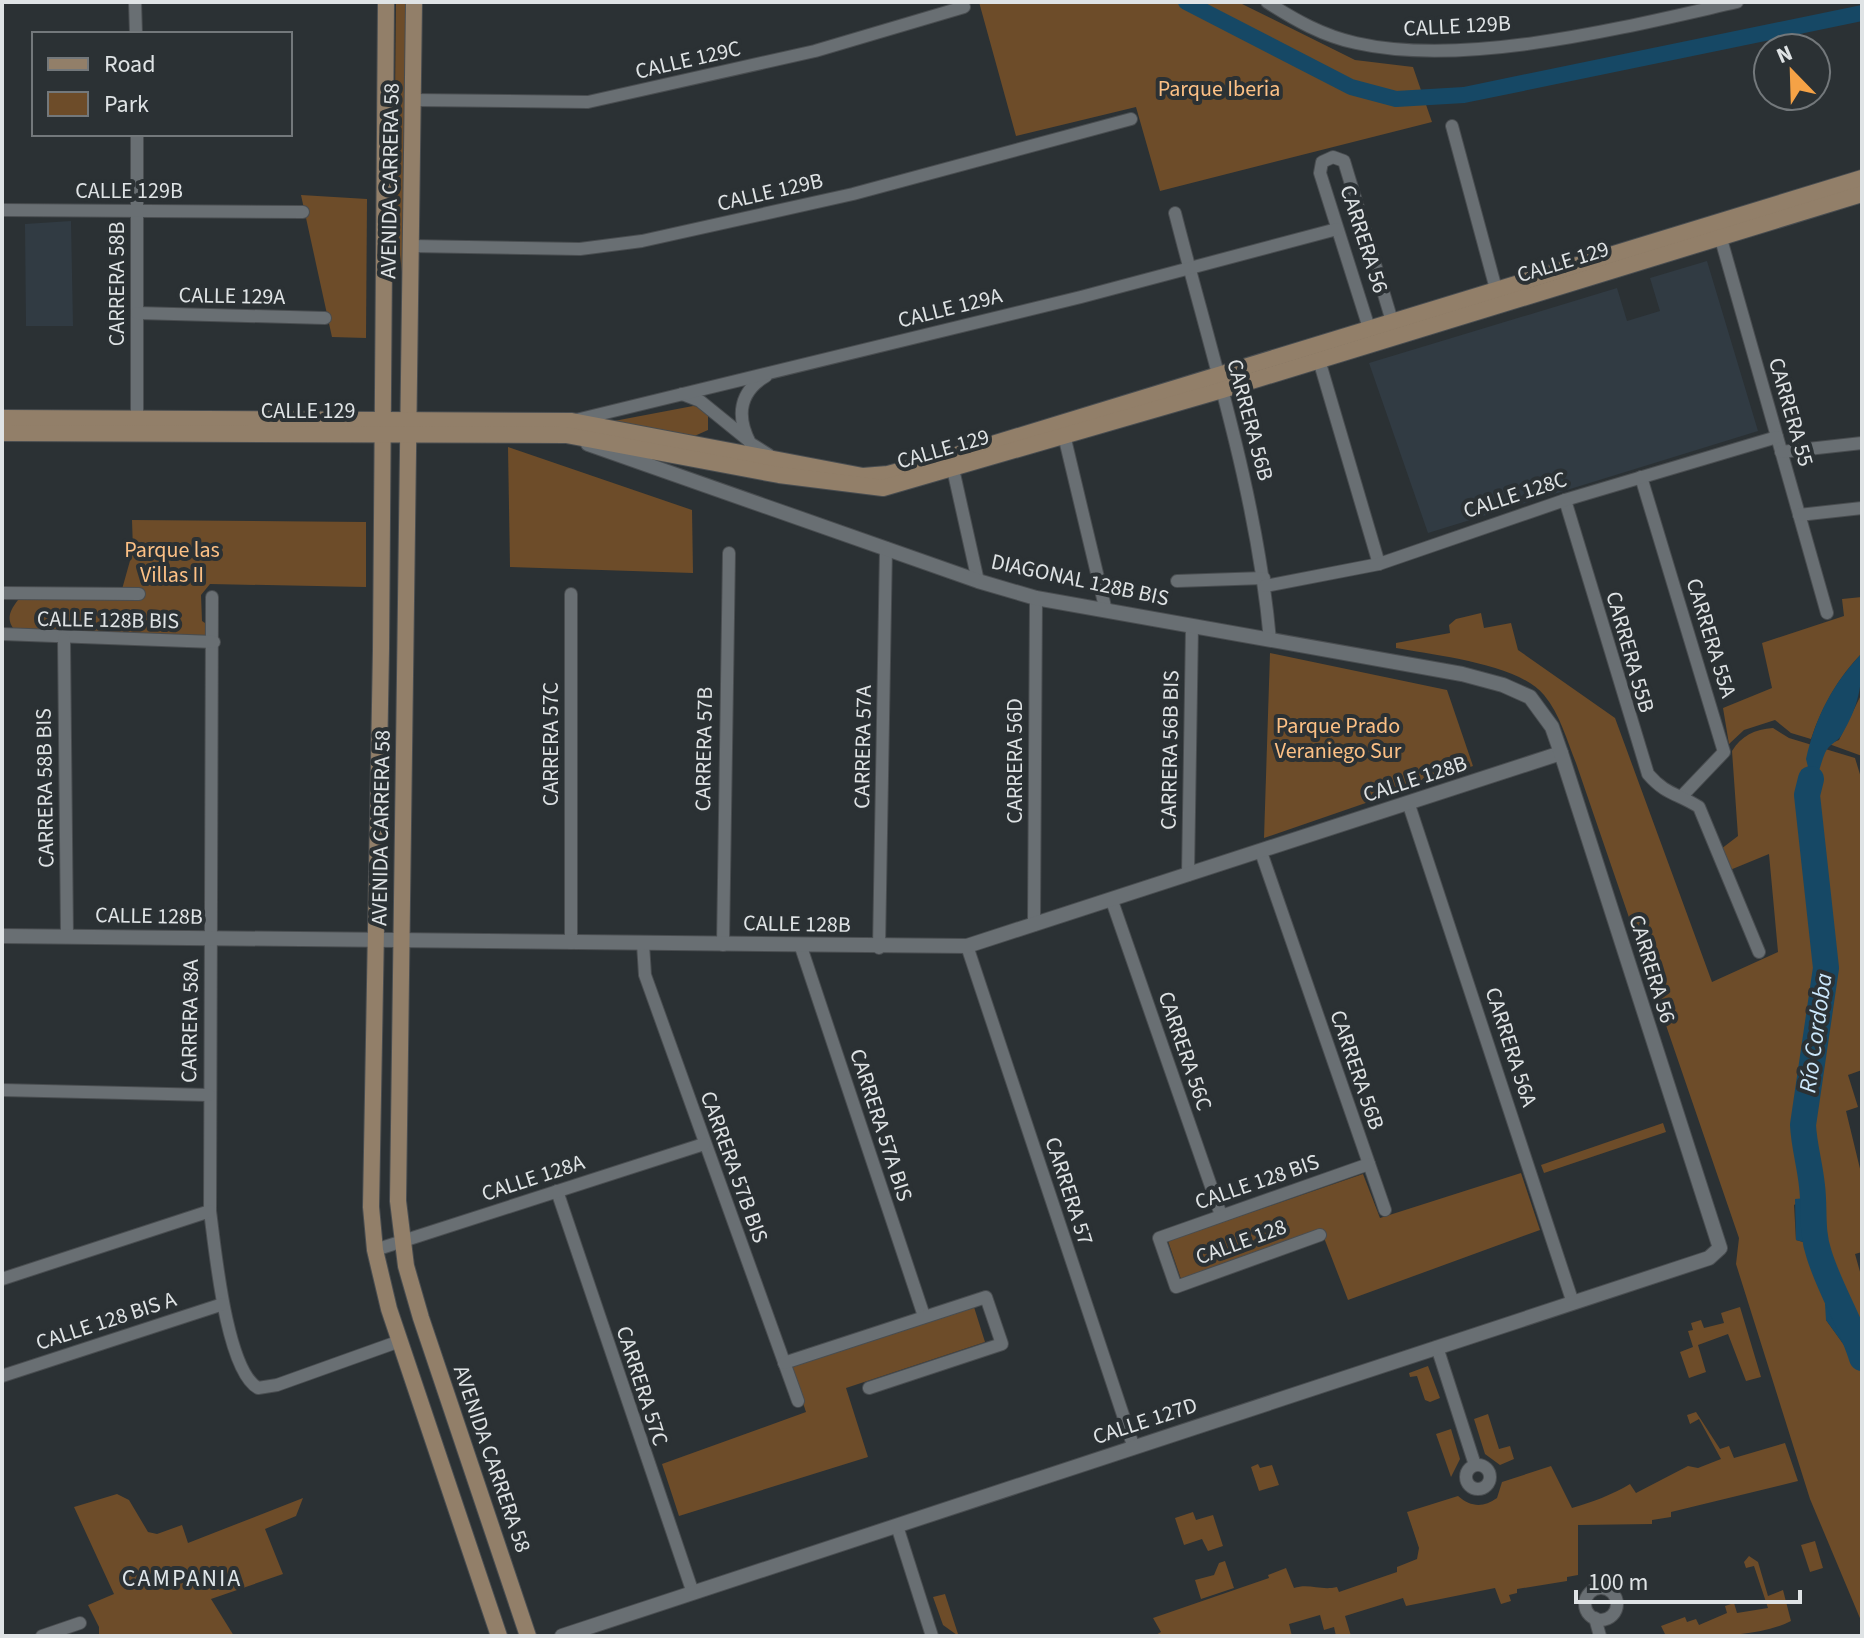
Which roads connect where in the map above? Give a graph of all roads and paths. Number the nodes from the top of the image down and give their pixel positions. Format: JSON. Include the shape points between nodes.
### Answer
{"nodes":[{"id":1,"x":135,"y":2,"type":"edge"},
{"id":2,"x":386,"y":2,"type":"edge"},
{"id":3,"x":414,"y":2,"type":"edge"},
{"id":4,"x":1267,"y":2,"type":"edge"},
{"id":5,"x":1737,"y":2,"type":"edge"},
{"id":6,"x":964,"y":7,"type":"dead end"},
{"id":7,"x":136,"y":32,"type":"edge"},
{"id":8,"x":414,"y":100,"type":"junction"},
{"id":9,"x":1131,"y":119,"type":"dead end"},
{"id":10,"x":1452,"y":126,"type":"dead end"},
{"id":11,"x":137,"y":136,"type":"edge"},
{"id":12,"x":1862,"y":178,"type":"edge"},
{"id":13,"x":1862,"y":194,"type":"edge"},
{"id":14,"x":2,"y":210,"type":"edge"},
{"id":15,"x":137,"y":210,"type":"junction"},
{"id":16,"x":303,"y":212,"type":"dead end"},
{"id":17,"x":1175,"y":213,"type":"dead end"},
{"id":18,"x":1337,"y":229,"type":"junction"},
{"id":19,"x":1718,"y":230,"type":"junction"},
{"id":20,"x":411,"y":246,"type":"junction"},
{"id":21,"x":1189,"y":269,"type":"junction"},
{"id":22,"x":1496,"y":289,"type":"junction"},
{"id":23,"x":137,"y":313,"type":"junction"},
{"id":24,"x":325,"y":318,"type":"dead end"},
{"id":25,"x":1392,"y":321,"type":"junction"},
{"id":26,"x":1369,"y":328,"type":"junction"},
{"id":27,"x":1319,"y":360,"type":"junction"},
{"id":28,"x":776,"y":371,"type":"junction"},
{"id":29,"x":1220,"y":382,"type":"junction"},
{"id":30,"x":680,"y":394,"type":"junction"},
{"id":31,"x":2,"y":418,"type":"edge"},
{"id":32,"x":384,"y":425,"type":"junction"},
{"id":33,"x":409,"y":425,"type":"junction"},
{"id":34,"x":137,"y":426,"type":"junction"},
{"id":35,"x":569,"y":428,"type":"junction"},
{"id":36,"x":1062,"y":430,"type":"junction"},
{"id":37,"x":2,"y":433,"type":"edge"},
{"id":38,"x":1777,"y":437,"type":"junction"},
{"id":39,"x":750,"y":443,"type":"junction"},
{"id":40,"x":1862,"y":443,"type":"edge"},
{"id":41,"x":1781,"y":452,"type":"junction"},
{"id":42,"x":782,"y":461,"type":"junction"},
{"id":43,"x":952,"y":463,"type":"junction"},
{"id":44,"x":1641,"y":477,"type":"junction"},
{"id":45,"x":1565,"y":500,"type":"junction"},
{"id":46,"x":1862,"y":508,"type":"edge"},
{"id":47,"x":1799,"y":515,"type":"junction"},
{"id":48,"x":886,"y":548,"type":"junction"},
{"id":49,"x":729,"y":553,"type":"dead end"},
{"id":50,"x":1379,"y":564,"type":"junction"},
{"id":51,"x":978,"y":581,"type":"junction"},
{"id":52,"x":1177,"y":581,"type":"dead end"},
{"id":53,"x":1265,"y":582,"type":"junction"},
{"id":54,"x":2,"y":593,"type":"edge"},
{"id":55,"x":139,"y":594,"type":"dead end"},
{"id":56,"x":571,"y":594,"type":"dead end"},
{"id":57,"x":212,"y":597,"type":"dead end"},
{"id":58,"x":1036,"y":598,"type":"junction"},
{"id":59,"x":1106,"y":611,"type":"junction"},
{"id":60,"x":1827,"y":613,"type":"dead end"},
{"id":61,"x":1192,"y":626,"type":"junction"},
{"id":62,"x":2,"y":635,"type":"edge"},
{"id":63,"x":64,"y":639,"type":"junction"},
{"id":64,"x":1270,"y":640,"type":"junction"},
{"id":65,"x":214,"y":642,"type":"junction"},
{"id":66,"x":1546,"y":716,"type":"joint"},
{"id":67,"x":1561,"y":753,"type":"junction"},
{"id":68,"x":1682,"y":796,"type":"junction"},
{"id":69,"x":1409,"y":805,"type":"junction"},
{"id":70,"x":1261,"y":852,"type":"junction"},
{"id":71,"x":1188,"y":875,"type":"junction"},
{"id":72,"x":1112,"y":901,"type":"junction"},
{"id":73,"x":1034,"y":925,"type":"junction"},
{"id":74,"x":2,"y":936,"type":"edge"},
{"id":75,"x":67,"y":937,"type":"junction"},
{"id":76,"x":212,"y":938,"type":"junction"},
{"id":77,"x":375,"y":940,"type":"junction"},
{"id":78,"x":400,"y":940,"type":"junction"},
{"id":79,"x":571,"y":943,"type":"junction"},
{"id":80,"x":643,"y":944,"type":"junction"},
{"id":81,"x":723,"y":945,"type":"junction"},
{"id":82,"x":967,"y":946,"type":"junction"},
{"id":83,"x":801,"y":947,"type":"junction"},
{"id":84,"x":879,"y":948,"type":"junction"},
{"id":85,"x":1759,"y":952,"type":"dead end"},
{"id":86,"x":2,"y":1090,"type":"edge"},
{"id":87,"x":209,"y":1095,"type":"junction"},
{"id":88,"x":704,"y":1144,"type":"junction"},
{"id":89,"x":1369,"y":1164,"type":"junction"},
{"id":90,"x":557,"y":1191,"type":"junction"},
{"id":91,"x":1385,"y":1210,"type":"dead end"},
{"id":92,"x":210,"y":1211,"type":"junction"},
{"id":93,"x":1221,"y":1215,"type":"junction"},
{"id":94,"x":1320,"y":1235,"type":"dead end"},
{"id":95,"x":1717,"y":1236,"type":"joint"},
{"id":96,"x":402,"y":1241,"type":"junction"},
{"id":97,"x":375,"y":1250,"type":"junction"},
{"id":98,"x":2,"y":1279,"type":"edge"},
{"id":99,"x":1176,"y":1287,"type":"joint"},
{"id":100,"x":1573,"y":1303,"type":"junction"},
{"id":101,"x":223,"y":1304,"type":"junction"},
{"id":102,"x":924,"y":1316,"type":"junction"},
{"id":103,"x":400,"y":1341,"type":"junction"},
{"id":104,"x":1437,"y":1347,"type":"junction"},
{"id":105,"x":784,"y":1363,"type":"junction"},
{"id":106,"x":2,"y":1376,"type":"edge"},
{"id":107,"x":869,"y":1388,"type":"dead end"},
{"id":108,"x":798,"y":1401,"type":"dead end"},
{"id":109,"x":1134,"y":1448,"type":"junction"},
{"id":110,"x":1475,"y":1465,"type":"dead end"},
{"id":111,"x":897,"y":1526,"type":"junction"},
{"id":112,"x":693,"y":1593,"type":"junction"},
{"id":113,"x":1595,"y":1618,"type":"dead end"},
{"id":114,"x":80,"y":1623,"type":"dead end"},
{"id":115,"x":565,"y":1635,"type":"edge"},
{"id":116,"x":42,"y":1636,"type":"edge"},
{"id":117,"x":499,"y":1636,"type":"edge"},
{"id":118,"x":528,"y":1636,"type":"edge"},
{"id":119,"x":932,"y":1636,"type":"edge"},
{"id":120,"x":1600,"y":1636,"type":"edge"}],
"edges":[{"from":1,"to":7,"type":"street"},
{"from":2,"to":32,"type":"main road","name":"AVENIDA CARRERA 58"},
{"from":3,"to":8,"type":"main road","name":"AVENIDA CARRERA 58"},
{"from":4,"to":5,"type":"street","name":"CALLE 129B","via":[[1322,33],[1398,50],[1486,50]]},
{"from":6,"to":8,"type":"street","name":"CALLE 129C","via":[[815,51],[588,102]]},
{"from":8,"to":20,"type":"main road","name":"AVENIDA CARRERA 58"},
{"from":9,"to":20,"type":"street","name":"CALLE 129B","via":[[853,194],[642,241],[580,249]]},
{"from":10,"to":22,"type":"street"},
{"from":11,"to":15,"type":"street","name":"CARRERA 58B"},
{"from":12,"to":19,"type":"main road","name":"CALLE 129"},
{"from":13,"to":19,"type":"main road","name":"CALLE 129"},
{"from":14,"to":15,"type":"street","name":"CALLE 129B"},
{"from":15,"to":16,"type":"street","name":"CALLE 129B"},
{"from":15,"to":23,"type":"street","name":"CARRERA 58B"},
{"from":17,"to":21,"type":"street","name":"CARRERA 56B"},
{"from":18,"to":21,"type":"street","name":"CALLE 129A"},
{"from":18,"to":25,"type":"street","name":"CARRERA 56","via":[[1320,173],[1322,162],[1333,157],[1344,161]]},
{"from":18,"to":26,"type":"street","name":"CARRERA 56"},
{"from":19,"to":22,"type":"main road","name":"CALLE 129"},
{"from":19,"to":27,"type":"main road","name":"CALLE 129"},
{"from":19,"to":38,"type":"street","name":"CARRERA 55"},
{"from":20,"to":33,"type":"main road","name":"AVENIDA CARRERA 58"},
{"from":21,"to":28,"type":"street","name":"CALLE 129A"},
{"from":21,"to":29,"type":"street","name":"CARRERA 56B"},
{"from":22,"to":25,"type":"main road","name":"CALLE 129"},
{"from":23,"to":24,"type":"street","name":"CALLE 129A"},
{"from":23,"to":34,"type":"street","name":"CARRERA 58B"},
{"from":25,"to":26,"type":"main road","name":"CALLE 129"},
{"from":26,"to":29,"type":"main road","name":"CALLE 129"},
{"from":27,"to":29,"type":"main road","name":"CALLE 129"},
{"from":27,"to":50,"type":"street"},
{"from":28,"to":30,"type":"street","name":"CALLE 129A"},
{"from":28,"to":39,"type":"street","via":[[743,398],[742,422]]},
{"from":29,"to":36,"type":"main road","name":"CALLE 129"},
{"from":29,"to":53,"type":"street","name":"CARRERA 56B"},
{"from":30,"to":35,"type":"street","name":"CALLE 129A"},
{"from":30,"to":39,"type":"street","via":[[700,401]]},
{"from":31,"to":34,"type":"main road","name":"CALLE 129"},
{"from":32,"to":33,"type":"main road","name":"CALLE 129"},
{"from":32,"to":34,"type":"main road","name":"CALLE 129"},
{"from":32,"to":77,"type":"main road","name":"AVENIDA CARRERA 58"},
{"from":33,"to":35,"type":"main road","name":"CALLE 129"},
{"from":33,"to":78,"type":"main road","name":"AVENIDA CARRERA 58"},
{"from":34,"to":37,"type":"main road","name":"CALLE 129"},
{"from":35,"to":42,"type":"main road","name":"CALLE 129"},
{"from":35,"to":43,"type":"main road","name":"CALLE 129","via":[[872,488]]},
{"from":35,"to":48,"type":"street","name":"DIAGONAL 128B BIS"},
{"from":36,"to":43,"type":"main road","name":"CALLE 129"},
{"from":36,"to":59,"type":"street"},
{"from":38,"to":41,"type":"street","name":"CARRERA 55"},
{"from":38,"to":44,"type":"street","name":"CALLE 128C"},
{"from":39,"to":42,"type":"street","name":"CALLE 129"},
{"from":40,"to":41,"type":"street"},
{"from":41,"to":47,"type":"street","name":"CARRERA 55"},
{"from":42,"to":43,"type":"main road","name":"CALLE 129","via":[[876,476]]},
{"from":43,"to":51,"type":"street"},
{"from":44,"to":45,"type":"street","name":"CALLE 128C"},
{"from":44,"to":68,"type":"street","name":"CARRERA 55A","via":[[1724,752]]},
{"from":45,"to":50,"type":"street","name":"CALLE 128C"},
{"from":45,"to":68,"type":"street","name":"CARRERA 55B","via":[[1648,774],[1663,791]]},
{"from":46,"to":47,"type":"street"},
{"from":47,"to":60,"type":"street","name":"CARRERA 55"},
{"from":48,"to":51,"type":"street","name":"DIAGONAL 128B BIS"},
{"from":48,"to":84,"type":"street","name":"CARRERA 57A"},
{"from":49,"to":81,"type":"street","name":"CARRERA 57B"},
{"from":50,"to":53,"type":"street","name":"CALLE 128C"},
{"from":51,"to":58,"type":"street","name":"DIAGONAL 128B BIS"},
{"from":52,"to":53,"type":"street","name":"CALLE 128C"},
{"from":53,"to":64,"type":"street","name":"CARRERA 56B"},
{"from":54,"to":55,"type":"street"},
{"from":56,"to":79,"type":"street","name":"CARRERA 57C"},
{"from":57,"to":65,"type":"street","name":"CARRERA 58A"},
{"from":58,"to":59,"type":"street","name":"DIAGONAL 128B BIS"},
{"from":58,"to":73,"type":"street","name":"CARRERA 56D"},
{"from":59,"to":61,"type":"street","name":"DIAGONAL 128B BIS"},
{"from":61,"to":64,"type":"street","name":"DIAGONAL 128B BIS"},
{"from":61,"to":71,"type":"street","name":"CARRERA 56B BIS"},
{"from":62,"to":63,"type":"street","name":"CALLE 128B BIS"},
{"from":63,"to":65,"type":"street","name":"CALLE 128B BIS"},
{"from":63,"to":75,"type":"street","name":"CARRERA 58B BIS"},
{"from":64,"to":66,"type":"street","name":"DIAGONAL 128B BIS","via":[[1462,674],[1517,690]]},
{"from":65,"to":76,"type":"street","name":"CARRERA 58A"},
{"from":66,"to":67,"type":"street","name":"CARRERA 56"},
{"from":67,"to":69,"type":"street","name":"CALLE 128B"},
{"from":67,"to":95,"type":"street","name":"CARRERA 56"},
{"from":68,"to":85,"type":"street","name":"CARRERA 55B","via":[[1699,807]]},
{"from":69,"to":70,"type":"street","name":"CALLE 128B"},
{"from":69,"to":100,"type":"street","name":"CARRERA 56A"},
{"from":70,"to":71,"type":"street","name":"CALLE 128B"},
{"from":70,"to":89,"type":"street","name":"CARRERA 56B"},
{"from":71,"to":72,"type":"street","name":"CALLE 128B"},
{"from":72,"to":73,"type":"street","name":"CALLE 128B"},
{"from":72,"to":93,"type":"street","name":"CARRERA 56C"},
{"from":73,"to":82,"type":"street","name":"CALLE 128B"},
{"from":74,"to":75,"type":"street","name":"CALLE 128B"},
{"from":75,"to":76,"type":"street","name":"CALLE 128B"},
{"from":76,"to":77,"type":"street","name":"CALLE 128B"},
{"from":76,"to":87,"type":"street","name":"CARRERA 58A"},
{"from":77,"to":78,"type":"street","name":"CALLE 128B"},
{"from":77,"to":97,"type":"main road","name":"AVENIDA CARRERA 58","via":[[370,1191]]},
{"from":78,"to":79,"type":"street","name":"CALLE 128B"},
{"from":78,"to":96,"type":"main road","name":"AVENIDA CARRERA 58","via":[[396,1172]]},
{"from":79,"to":80,"type":"street","name":"CALLE 128B"},
{"from":80,"to":81,"type":"street","name":"CALLE 128B"},
{"from":80,"to":88,"type":"street","name":"CARRERA 57B BIS","via":[[645,975]]},
{"from":81,"to":83,"type":"street","name":"CALLE 128B"},
{"from":82,"to":84,"type":"street","name":"CALLE 128B"},
{"from":82,"to":109,"type":"street","name":"CARRERA 57"},
{"from":83,"to":84,"type":"street","name":"CALLE 128B"},
{"from":83,"to":102,"type":"street","name":"CARRERA 57A BIS"},
{"from":86,"to":87,"type":"street"},
{"from":87,"to":92,"type":"street","name":"CARRERA 58A"},
{"from":88,"to":90,"type":"street","name":"CALLE 128A"},
{"from":88,"to":105,"type":"street","name":"CARRERA 57B BIS"},
{"from":89,"to":91,"type":"street","name":"CARRERA 56B"},
{"from":89,"to":93,"type":"street","name":"CALLE 128 BIS"},
{"from":90,"to":96,"type":"street","name":"CALLE 128A"},
{"from":90,"to":112,"type":"street","name":"CARRERA 57C"},
{"from":92,"to":98,"type":"street"},
{"from":92,"to":101,"type":"street","name":"CARRERA 58A"},
{"from":93,"to":99,"type":"street","name":"CALLE 128 BIS","via":[[1159,1238]]},
{"from":94,"to":99,"type":"street","name":"CALLE 128"},
{"from":95,"to":100,"type":"street","name":"CALLE 127D","via":[[1719,1253],[1709,1258]]},
{"from":96,"to":97,"type":"street","name":"CALLE 128A"},
{"from":96,"to":118,"type":"main road","name":"AVENIDA CARRERA 58","via":[[421,1318]]},
{"from":97,"to":103,"type":"main road","name":"AVENIDA CARRERA 58"},
{"from":100,"to":104,"type":"street","name":"CALLE 127D"},
{"from":101,"to":103,"type":"street","name":"CARRERA 58A","via":[[241,1371],[258,1388]]},
{"from":101,"to":106,"type":"street","name":"CALLE 128 BIS A"},
{"from":102,"to":105,"type":"street"},
{"from":102,"to":107,"type":"street","via":[[986,1297],[1002,1344]]},
{"from":103,"to":117,"type":"main road","name":"AVENIDA CARRERA 58"},
{"from":104,"to":109,"type":"street","name":"CALLE 127D"},
{"from":104,"to":110,"type":"street"},
{"from":105,"to":108,"type":"street","name":"CARRERA 57B BIS"},
{"from":109,"to":111,"type":"street","name":"CALLE 127D"},
{"from":111,"to":112,"type":"street","name":"CALLE 127D"},
{"from":111,"to":119,"type":"street"},
{"from":112,"to":115,"type":"street","name":"CALLE 127D"},
{"from":113,"to":120,"type":"street"},
{"from":114,"to":116,"type":"street"}]}
